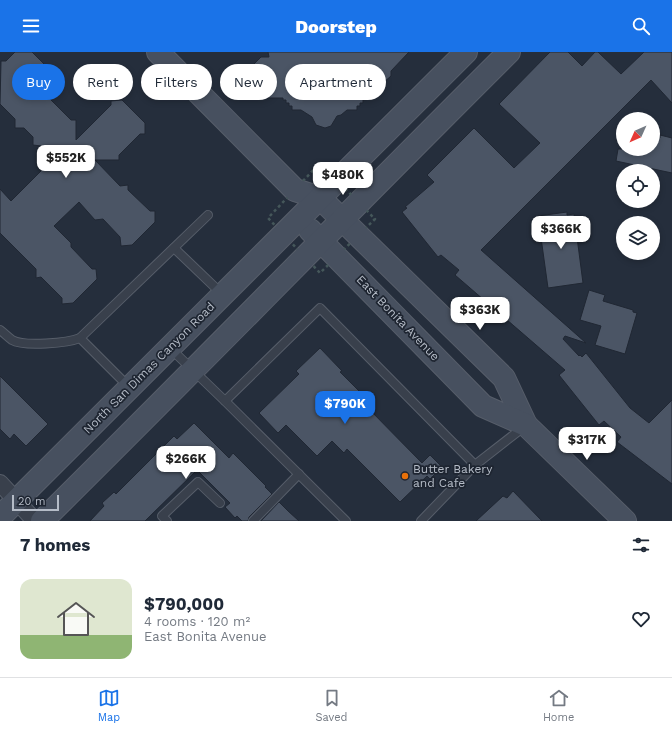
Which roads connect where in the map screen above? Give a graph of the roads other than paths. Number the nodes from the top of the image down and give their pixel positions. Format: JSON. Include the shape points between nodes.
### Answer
{"nodes":[{"id":1,"x":158,"y":52,"type":"edge"},
{"id":2,"x":466,"y":52,"type":"edge"},
{"id":3,"x":509,"y":52,"type":"edge"},
{"id":4,"x":295,"y":190,"type":"junction"},
{"id":5,"x":320,"y":198,"type":"junction"},
{"id":6,"x":208,"y":215,"type":"dead end"},
{"id":7,"x":299,"y":219,"type":"junction"},
{"id":8,"x":342,"y":219,"type":"junction"},
{"id":9,"x":322,"y":240,"type":"junction"},
{"id":10,"x":174,"y":248,"type":"junction"},
{"id":11,"x":222,"y":295,"type":"junction"},
{"id":12,"x":0,"y":330,"type":"edge"},
{"id":13,"x":80,"y":338,"type":"junction"},
{"id":14,"x":170,"y":348,"type":"junction"},
{"id":15,"x":193,"y":370,"type":"junction"},
{"id":16,"x":130,"y":388,"type":"junction"},
{"id":17,"x":225,"y":401,"type":"junction"},
{"id":18,"x":526,"y":425,"type":"junction"},
{"id":19,"x":475,"y":465,"type":"junction"},
{"id":20,"x":299,"y":474,"type":"junction"},
{"id":21,"x":0,"y":483,"type":"edge"},
{"id":22,"x":17,"y":500,"type":"junction"},
{"id":23,"x":220,"y":504,"type":"dead end"},
{"id":24,"x":0,"y":517,"type":"edge"},
{"id":25,"x":35,"y":521,"type":"edge"},
{"id":26,"x":42,"y":521,"type":"edge"},
{"id":27,"x":167,"y":521,"type":"edge"},
{"id":28,"x":253,"y":521,"type":"edge"},
{"id":29,"x":346,"y":521,"type":"edge"},
{"id":30,"x":420,"y":521,"type":"edge"},
{"id":31,"x":625,"y":521,"type":"edge"}],
"edges":[{"from":1,"to":4,"type":"main road","name":"East Bonita Avenue"},
{"from":2,"to":5,"type":"main road","name":"North San Dimas Canyon Road"},
{"from":3,"to":8,"type":"main road"},
{"from":4,"to":5,"type":"main road","name":"East Bonita Avenue"},
{"from":4,"to":7,"type":"main road"},
{"from":5,"to":7,"type":"main road","name":"North San Dimas Canyon Road"},
{"from":5,"to":8,"type":"main road","name":"East Bonita Avenue"},
{"from":6,"to":10,"type":"lane"},
{"from":7,"to":9,"type":"main road","name":"East Bonita Avenue"},
{"from":7,"to":11,"type":"main road","name":"North San Dimas Canyon Road"},
{"from":8,"to":9,"type":"main road"},
{"from":8,"to":18,"type":"main road","name":"East Bonita Avenue","via":[[504,378]]},
{"from":9,"to":15,"type":"main road"},
{"from":9,"to":18,"type":"main road","name":"East Bonita Avenue","via":[[483,406]]},
{"from":10,"to":11,"type":"lane"},
{"from":10,"to":13,"type":"lane"},
{"from":11,"to":14,"type":"main road","name":"North San Dimas Canyon Road"},
{"from":12,"to":13,"type":"lane","via":[[13,341],[31,343],[72,342]]},
{"from":13,"to":16,"type":"lane"},
{"from":14,"to":15,"type":"lane"},
{"from":14,"to":16,"type":"main road","name":"North San Dimas Canyon Road"},
{"from":15,"to":17,"type":"lane"},
{"from":15,"to":26,"type":"main road"},
{"from":16,"to":22,"type":"main road","name":"North San Dimas Canyon Road"},
{"from":17,"to":19,"type":"lane","via":[[320,308]]},
{"from":17,"to":20,"type":"lane"},
{"from":18,"to":19,"type":"lane"},
{"from":18,"to":31,"type":"main road","name":"East Bonita Avenue"},
{"from":19,"to":30,"type":"lane"},
{"from":20,"to":28,"type":"lane"},
{"from":20,"to":29,"type":"lane"},
{"from":21,"to":22,"type":"street"},
{"from":22,"to":24,"type":"main road","name":"North San Dimas Canyon Road"},
{"from":22,"to":25,"type":"street"},
{"from":23,"to":27,"type":"lane","via":[[198,482],[162,516]]}]}
